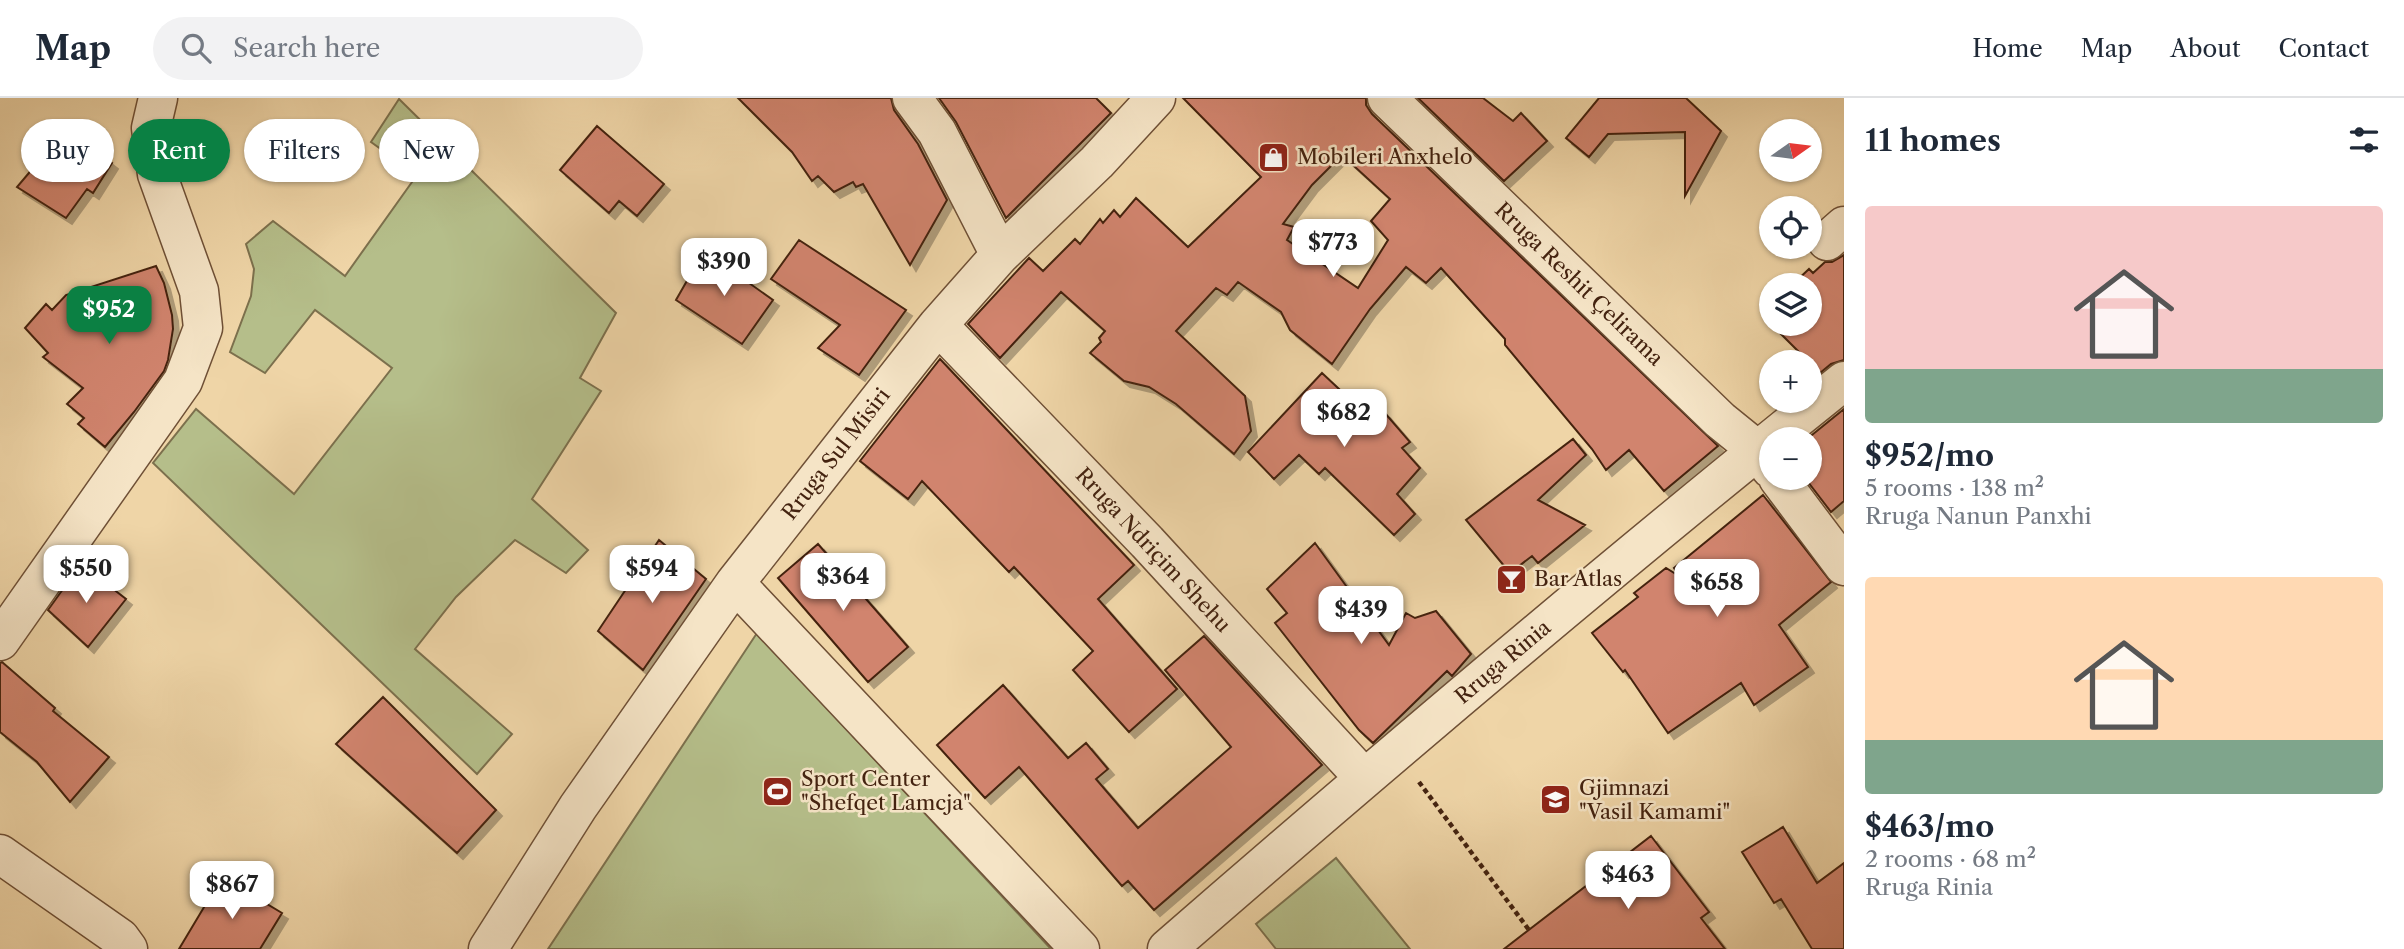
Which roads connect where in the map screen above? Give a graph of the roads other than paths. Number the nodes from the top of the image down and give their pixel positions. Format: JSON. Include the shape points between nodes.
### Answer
{"nodes":[{"id":1,"x":158,"y":98,"type":"edge"},
{"id":2,"x":912,"y":98,"type":"edge"},
{"id":3,"x":1156,"y":98,"type":"edge"},
{"id":4,"x":1387,"y":98,"type":"edge"},
{"id":5,"x":1000,"y":255,"type":"junction"},
{"id":6,"x":938,"y":325,"type":"junction"},
{"id":7,"x":1844,"y":381,"type":"edge"},
{"id":8,"x":1803,"y":427,"type":"edge"},
{"id":9,"x":1759,"y":457,"type":"edge"},
{"id":10,"x":1759,"y":474,"type":"edge"},
{"id":11,"x":1787,"y":490,"type":"edge"},
{"id":12,"x":1844,"y":566,"type":"edge"},
{"id":13,"x":736,"y":583,"type":"junction"},
{"id":14,"x":0,"y":641,"type":"edge"},
{"id":15,"x":1364,"y":778,"type":"junction"},
{"id":16,"x":0,"y":854,"type":"edge"},
{"id":17,"x":128,"y":949,"type":"edge"},
{"id":18,"x":488,"y":949,"type":"edge"},
{"id":19,"x":1080,"y":949,"type":"edge"},
{"id":20,"x":1167,"y":949,"type":"edge"}],
"edges":[{"from":1,"to":14,"type":"street","via":[[151,128],[157,174],[200,291],[204,328],[183,381]]},
{"from":2,"to":5,"type":"street","via":[[937,132]]},
{"from":3,"to":5,"type":"street","name":"Rruga Sul Misiri"},
{"from":4,"to":9,"type":"street","name":"Rruga Reshit Çelirama"},
{"from":5,"to":6,"type":"street","name":"Rruga Sul Misiri"},
{"from":6,"to":13,"type":"street","name":"Rruga Sul Misiri"},
{"from":6,"to":15,"type":"street","name":"Rruga Ndriçim Shehu","via":[[1147,542]]},
{"from":7,"to":8,"type":"street","name":"Rruga Rinia"},
{"from":10,"to":15,"type":"street","name":"Rruga Rinia"},
{"from":11,"to":12,"type":"street","name":"Rruga Reshit Çelirama"},
{"from":13,"to":18,"type":"street","name":"Rruga Sul Misiri","via":[[578,807]]},
{"from":13,"to":19,"type":"street"},
{"from":15,"to":20,"type":"street","name":"Rruga Rinia"},
{"from":16,"to":17,"type":"street"}]}
